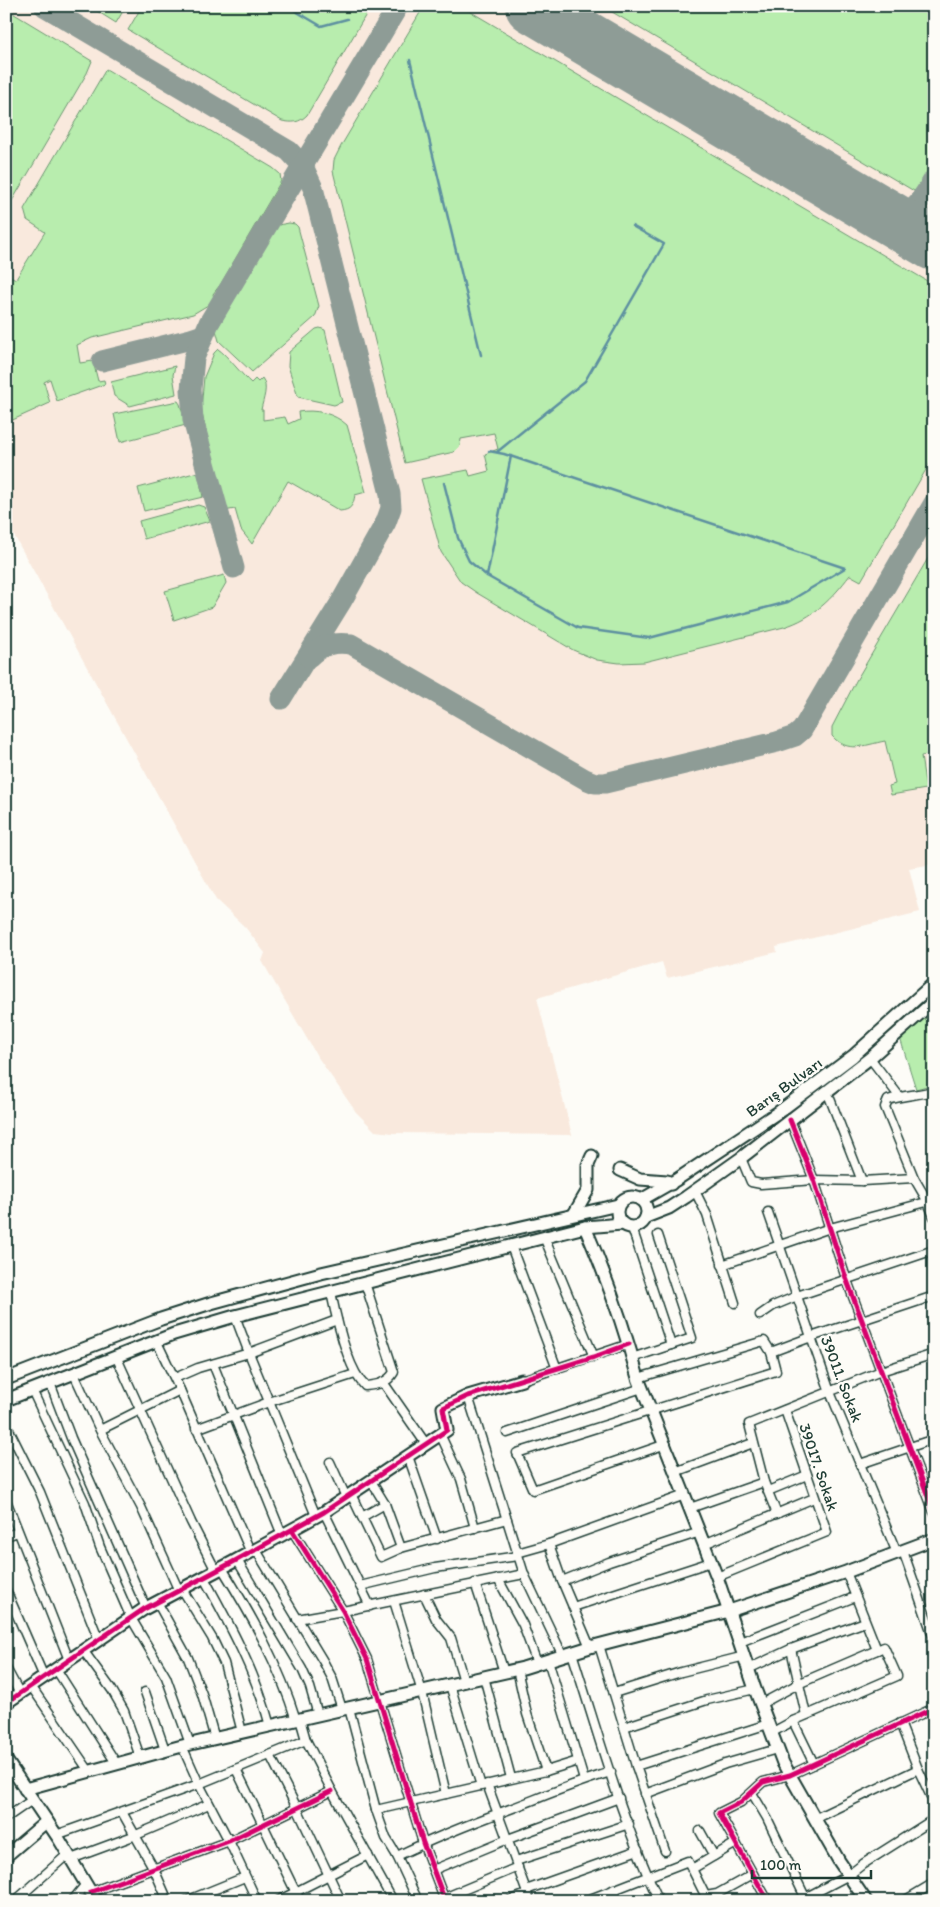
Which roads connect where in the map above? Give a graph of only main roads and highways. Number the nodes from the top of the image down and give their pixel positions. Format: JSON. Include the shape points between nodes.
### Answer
{"nodes":[{"id":1,"x":934,"y":983,"type":"edge"},
{"id":2,"x":934,"y":1002,"type":"edge"},
{"id":3,"x":592,"y":1156,"type":"dead end"},
{"id":4,"x":620,"y":1170,"type":"dead end"},
{"id":5,"x":671,"y":1184,"type":"junction"},
{"id":6,"x":641,"y":1200,"type":"junction"},
{"id":7,"x":618,"y":1205,"type":"junction"},
{"id":8,"x":574,"y":1214,"type":"junction"},
{"id":9,"x":646,"y":1217,"type":"junction"},
{"id":10,"x":627,"y":1226,"type":"junction"},
{"id":11,"x":585,"y":1227,"type":"junction"},
{"id":12,"x":6,"y":1379,"type":"edge"},
{"id":13,"x":522,"y":1380,"type":"road end"},
{"id":14,"x":6,"y":1400,"type":"edge"},
{"id":15,"x":934,"y":1539,"type":"edge"},
{"id":16,"x":729,"y":1611,"type":"junction"},
{"id":17,"x":6,"y":1703,"type":"edge"},
{"id":18,"x":6,"y":1761,"type":"edge"},
{"id":19,"x":25,"y":1790,"type":"junction"},
{"id":20,"x":47,"y":1821,"type":"junction"},
{"id":21,"x":6,"y":1856,"type":"edge"},
{"id":22,"x":91,"y":1892,"type":"edge"},
{"id":23,"x":866,"y":1901,"type":"edge"}],
"edges":[{"from":1,"to":5,"type":"main road","name":"Barış Bulvarı","via":[[853,1056],[780,1111]]},
{"from":2,"to":9,"type":"main road","name":"Barış Bulvarı","via":[[870,1058],[741,1158],[668,1208]]},
{"from":3,"to":8,"type":"main road","via":[[588,1165],[588,1190]]},
{"from":4,"to":5,"type":"main road","via":[[637,1178]]},
{"from":5,"to":6,"type":"main road","name":"Barış Bulvarı"},
{"from":6,"to":7,"type":"main road","via":[[629,1198]]},
{"from":6,"to":9,"type":"main road","via":[[646,1208]]},
{"from":7,"to":8,"type":"main road"},
{"from":7,"to":10,"type":"main road","via":[[617,1215]]},
{"from":8,"to":12,"type":"main road","via":[[321,1273],[211,1303]]},
{"from":9,"to":10,"type":"main road","via":[[640,1225]]},
{"from":10,"to":11,"type":"main road"},
{"from":11,"to":14,"type":"main road","via":[[235,1316],[156,1340]]},
{"from":11,"to":16,"type":"main road","via":[[607,1277],[640,1383]]},
{"from":13,"to":17,"type":"main road","via":[[468,1396],[442,1408],[447,1430],[320,1514],[146,1608]]},
{"from":15,"to":16,"type":"main road"},
{"from":16,"to":19,"type":"main road","via":[[517,1669],[165,1750]]},
{"from":16,"to":23,"type":"main road","via":[[777,1749],[814,1819]]},
{"from":18,"to":19,"type":"main road"},
{"from":19,"to":20,"type":"main road"},
{"from":20,"to":21,"type":"main road"},
{"from":20,"to":22,"type":"main road"}]}
